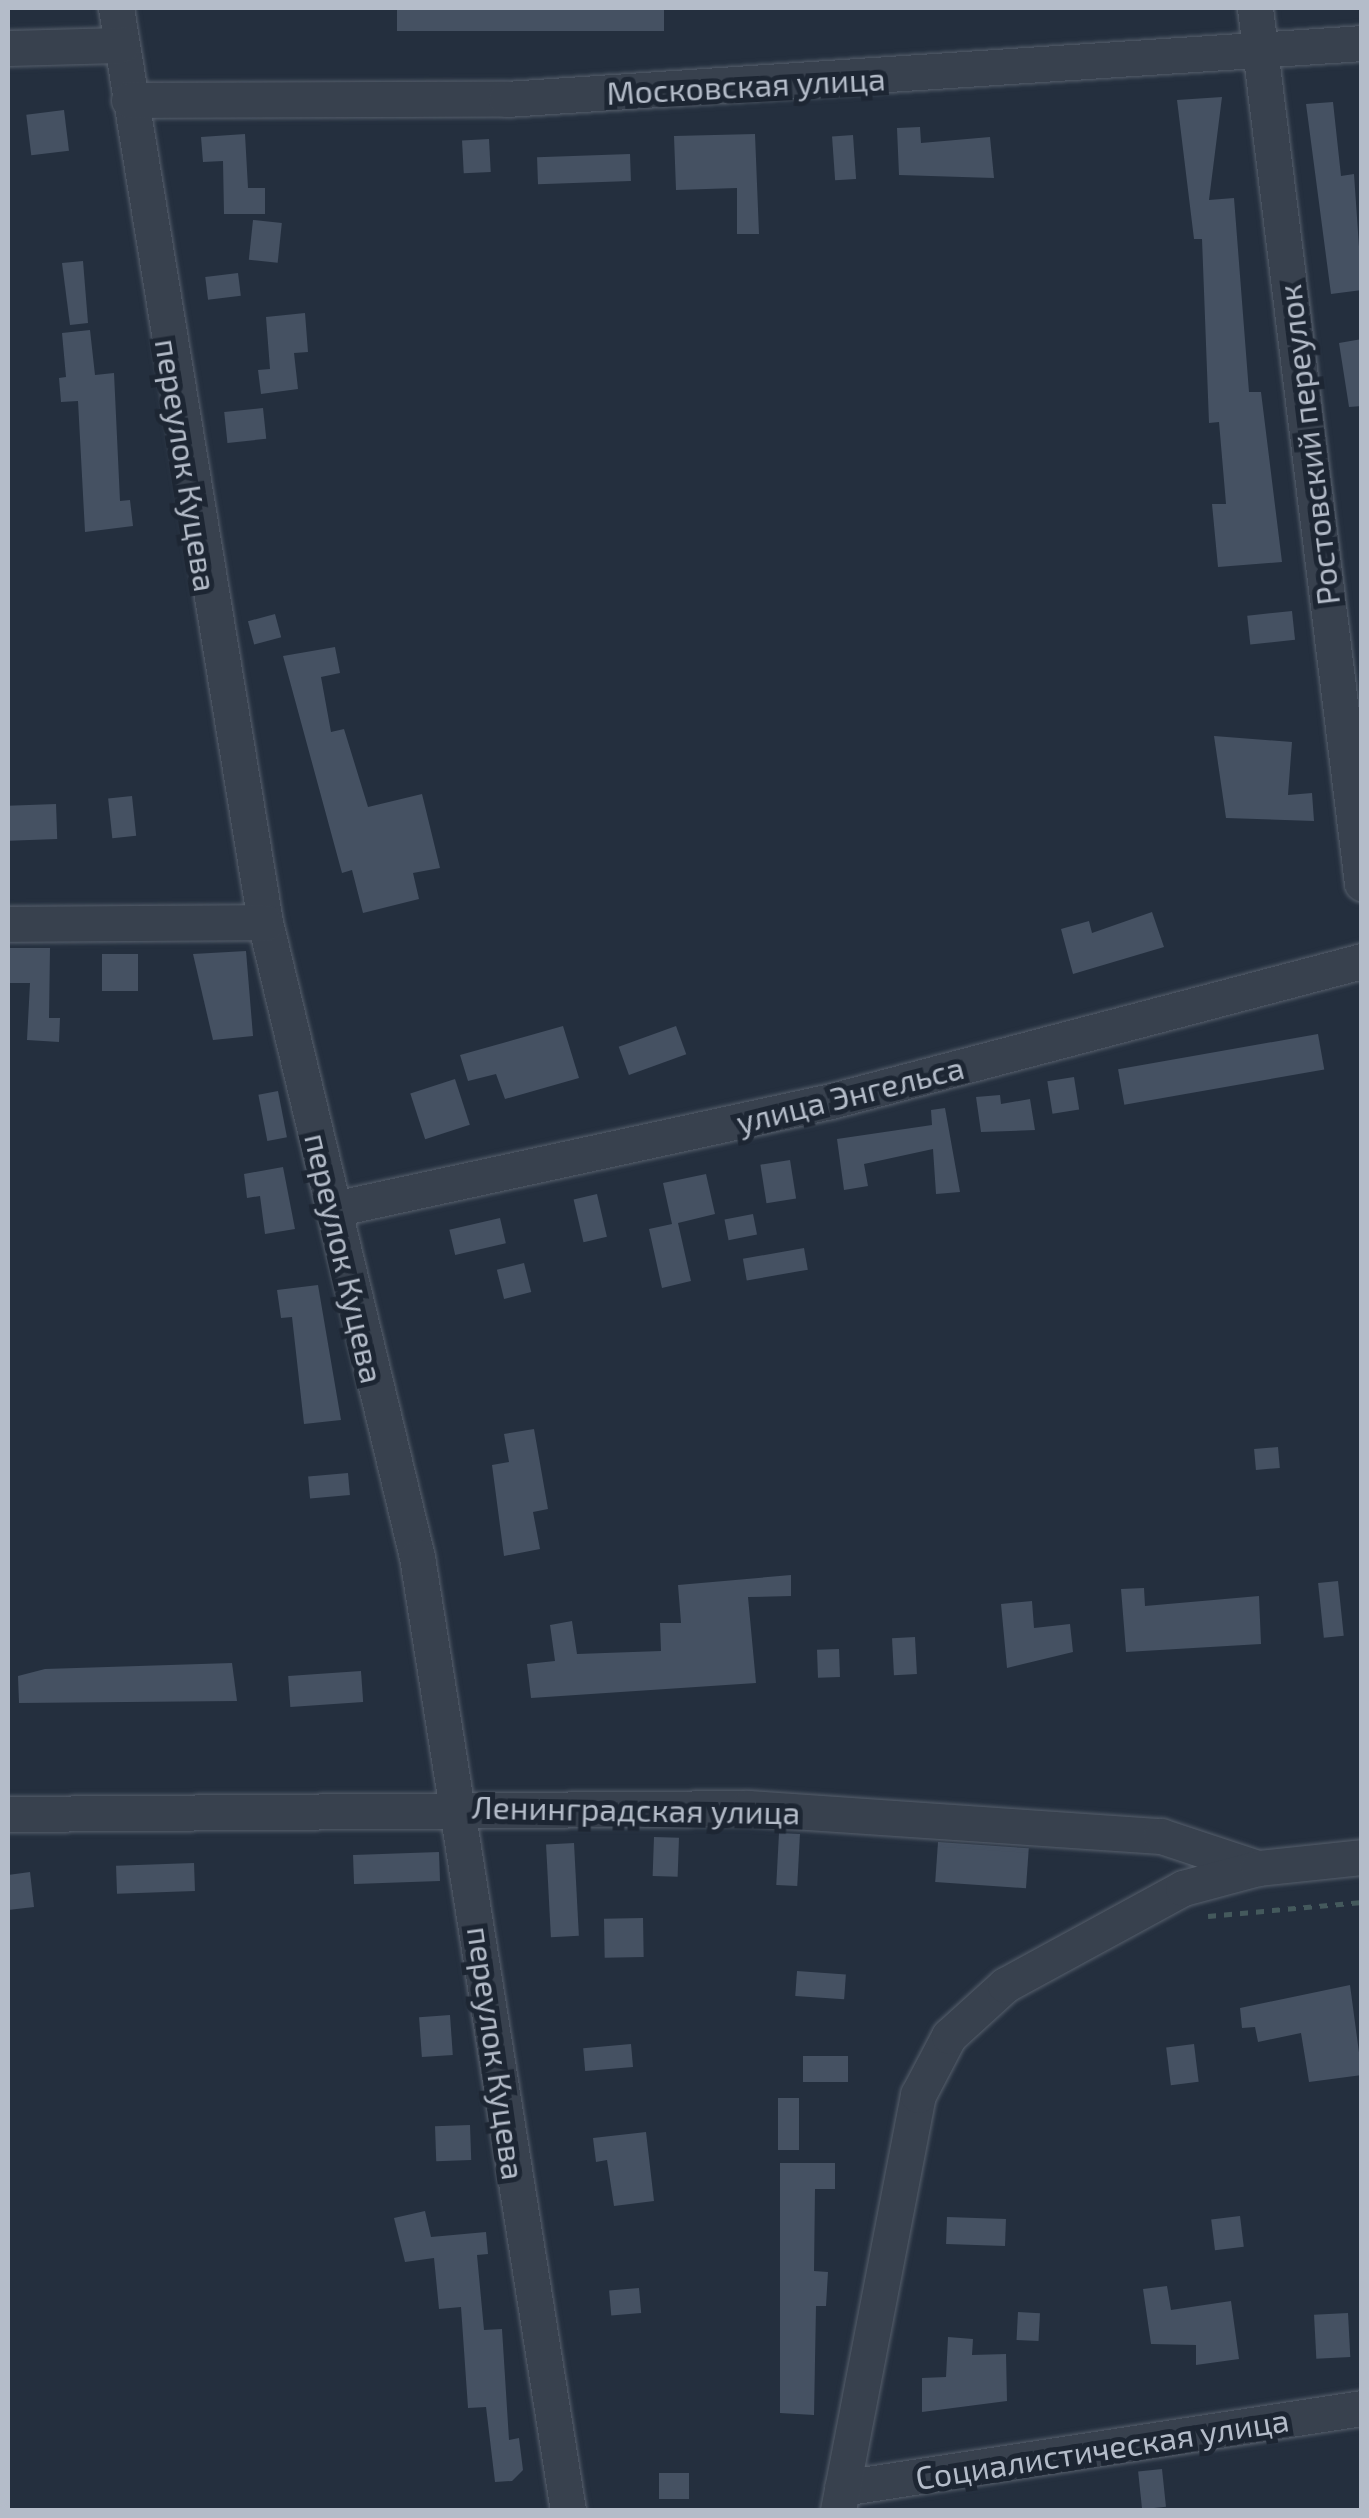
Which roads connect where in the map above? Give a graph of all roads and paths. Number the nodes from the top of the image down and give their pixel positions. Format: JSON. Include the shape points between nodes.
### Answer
{"nodes":[{"id":1,"x":116,"y":8,"type":"edge"},
{"id":2,"x":1255,"y":8,"type":"edge"},
{"id":3,"x":1362,"y":43,"type":"edge"},
{"id":4,"x":121,"y":45,"type":"junction"},
{"id":5,"x":8,"y":48,"type":"edge"},
{"id":6,"x":1260,"y":55,"type":"junction"},
{"id":7,"x":128,"y":100,"type":"junction"},
{"id":8,"x":1362,"y":884,"type":"edge"},
{"id":9,"x":265,"y":922,"type":"junction"},
{"id":10,"x":8,"y":924,"type":"edge"},
{"id":11,"x":1362,"y":960,"type":"edge"},
{"id":12,"x":334,"y":1208,"type":"junction"},
{"id":13,"x":460,"y":1805,"type":"junction"},
{"id":14,"x":8,"y":1814,"type":"edge"},
{"id":15,"x":1362,"y":1858,"type":"edge"},
{"id":16,"x":1258,"y":1868,"type":"junction"},
{"id":17,"x":1362,"y":1902,"type":"edge"},
{"id":18,"x":1201,"y":1916,"type":"dead end"},
{"id":19,"x":1362,"y":2408,"type":"edge"},
{"id":20,"x":840,"y":2499,"type":"edge"},
{"id":21,"x":568,"y":2510,"type":"edge"}],
"edges":[{"from":1,"to":4,"type":"street","name":"переулок Куцева"},
{"from":2,"to":6,"type":"street","name":"Ростовский переулок"},
{"from":3,"to":6,"type":"street","name":"Московская улица"},
{"from":4,"to":5,"type":"street"},
{"from":4,"to":7,"type":"street","name":"переулок Куцева"},
{"from":6,"to":7,"type":"street","name":"Московская улица","via":[[506,99]]},
{"from":6,"to":8,"type":"street","name":"Ростовский переулок"},
{"from":7,"to":9,"type":"street","name":"переулок Куцева"},
{"from":9,"to":10,"type":"street"},
{"from":9,"to":12,"type":"street","name":"переулок Куцева"},
{"from":11,"to":12,"type":"street","name":"улица Энгельса","via":[[832,1101]]},
{"from":12,"to":13,"type":"street","name":"переулок Куцева","via":[[416,1558]]},
{"from":13,"to":14,"type":"street","name":"Ленинградская улица"},
{"from":13,"to":16,"type":"street","name":"Ленинградская улица","via":[[1027,1822],[1160,1836]]},
{"from":13,"to":21,"type":"street","name":"переулок Куцева"},
{"from":15,"to":16,"type":"street","name":"Ленинградская улица"},
{"from":16,"to":20,"type":"street","name":"Ленинградская улица","via":[[1183,1888],[1005,1985],[949,2036],[918,2096]]},
{"from":17,"to":18,"type":"path"},
{"from":19,"to":20,"type":"street","name":"Социалистическая улица"}]}
